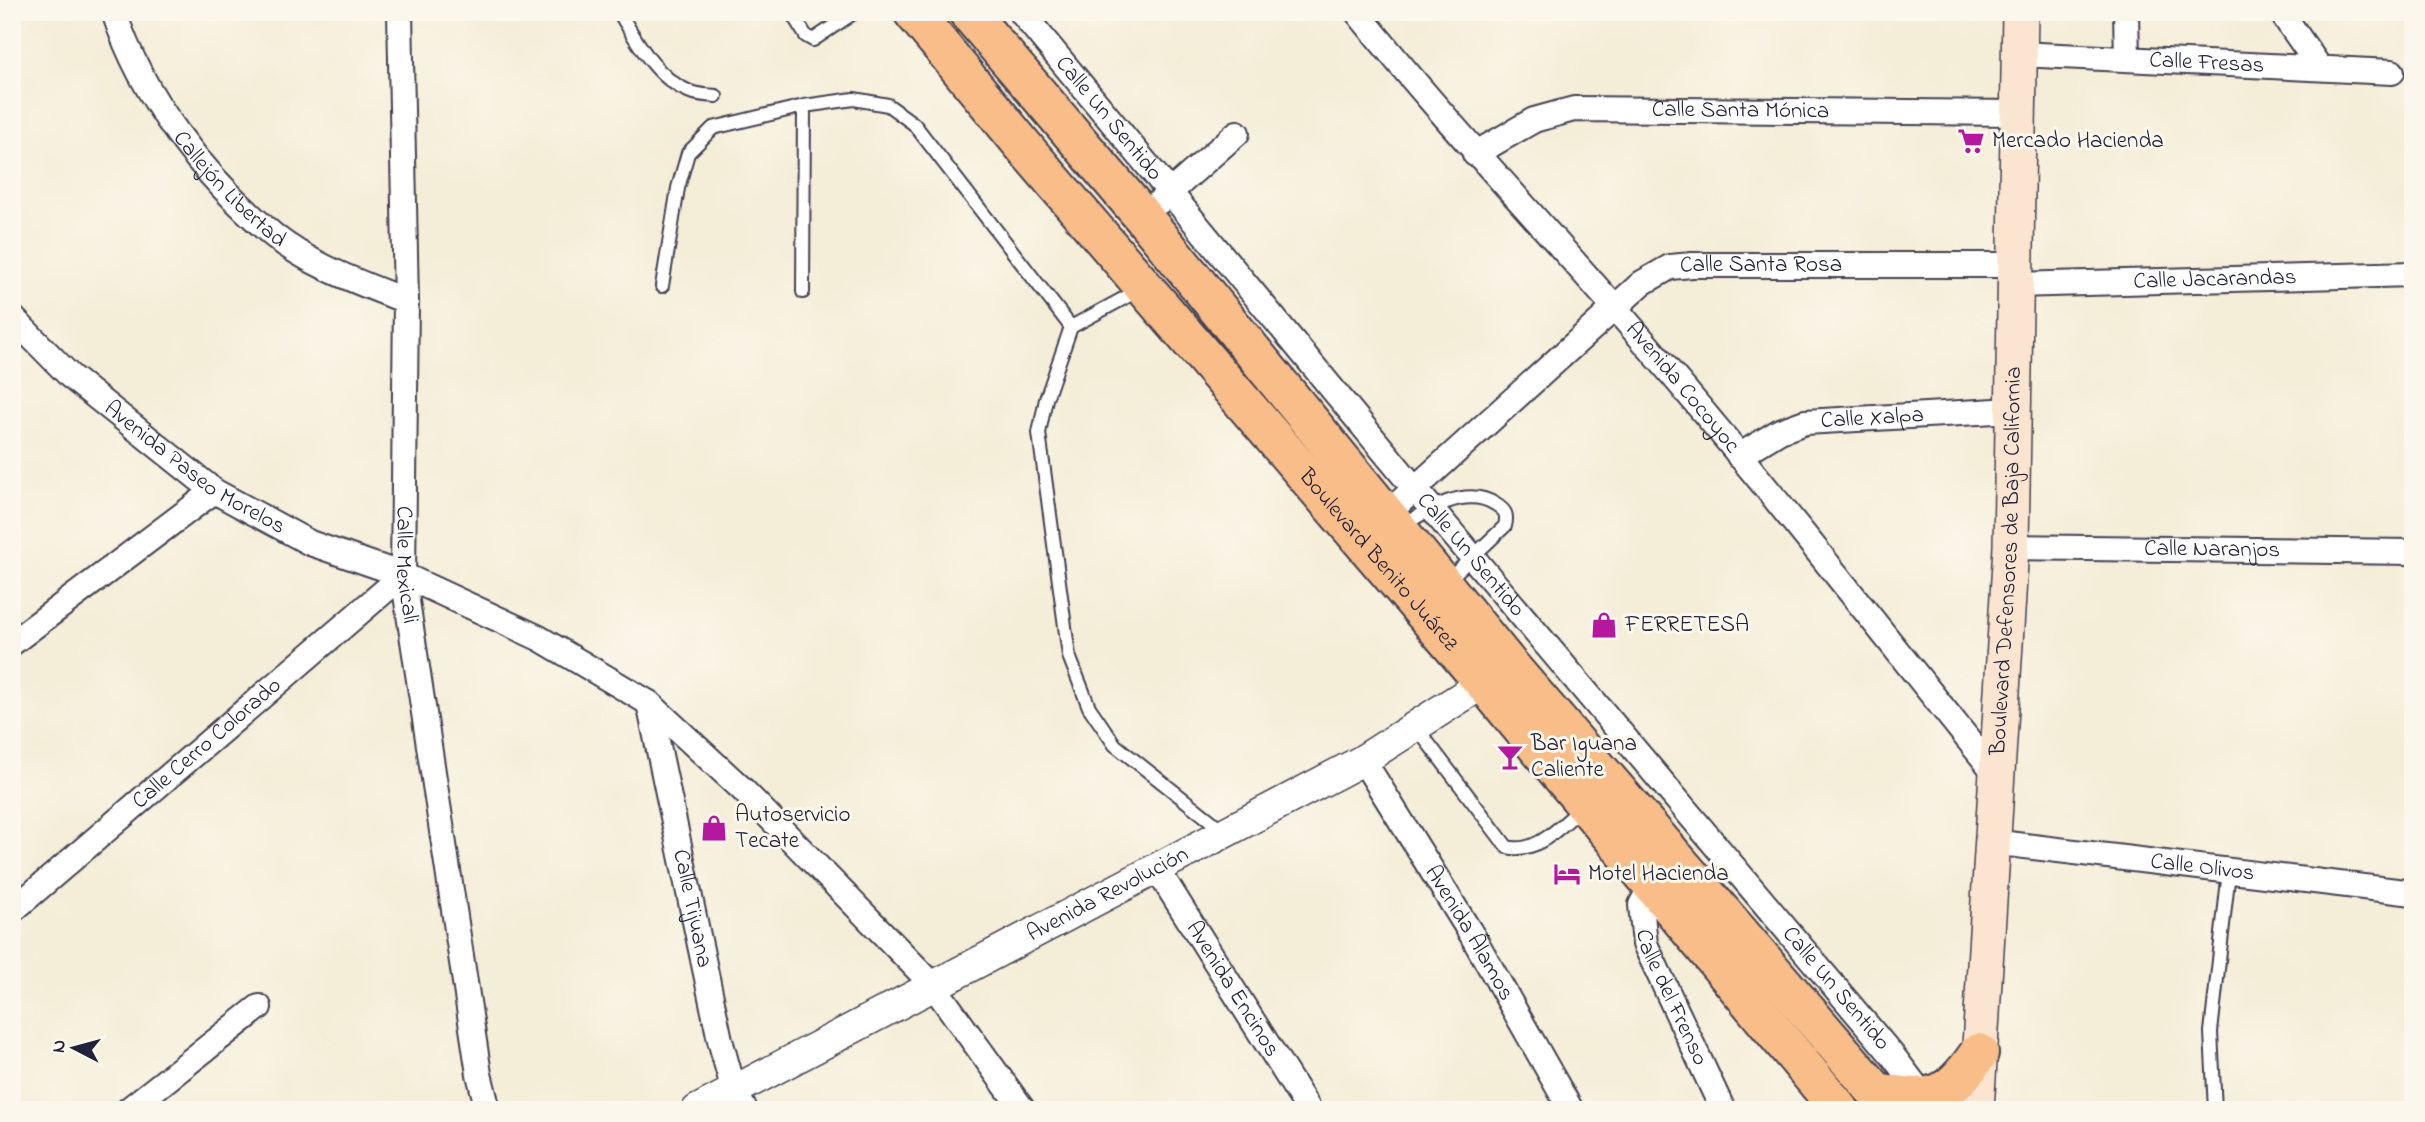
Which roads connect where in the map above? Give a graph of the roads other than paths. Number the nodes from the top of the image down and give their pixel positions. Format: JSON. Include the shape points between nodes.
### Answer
{"nodes":[{"id":1,"x":114,"y":12,"type":"edge"},
{"id":2,"x":400,"y":12,"type":"edge"},
{"id":3,"x":619,"y":12,"type":"edge"},
{"id":4,"x":791,"y":12,"type":"edge"},
{"id":5,"x":855,"y":12,"type":"edge"},
{"id":6,"x":913,"y":12,"type":"edge"},
{"id":7,"x":968,"y":12,"type":"edge"},
{"id":8,"x":1021,"y":12,"type":"edge"},
{"id":9,"x":1357,"y":12,"type":"edge"},
{"id":10,"x":2020,"y":12,"type":"edge"},
{"id":11,"x":2126,"y":12,"type":"edge"},
{"id":12,"x":2281,"y":12,"type":"edge"},
{"id":13,"x":2021,"y":54,"type":"junction"},
{"id":14,"x":2127,"y":59,"type":"junction"},
{"id":15,"x":2320,"y":68,"type":"junction"},
{"id":16,"x":2392,"y":72,"type":"dead end"},
{"id":17,"x":716,"y":96,"type":"dead end"},
{"id":18,"x":804,"y":106,"type":"junction"},
{"id":19,"x":2019,"y":113,"type":"junction"},
{"id":20,"x":1237,"y":133,"type":"dead end"},
{"id":21,"x":1475,"y":154,"type":"junction"},
{"id":22,"x":1171,"y":192,"type":"junction"},
{"id":23,"x":1143,"y":217,"type":"junction"},
{"id":24,"x":2413,"y":274,"type":"edge"},
{"id":25,"x":2017,"y":275,"type":"junction"},
{"id":26,"x":662,"y":286,"type":"dead end"},
{"id":27,"x":1144,"y":287,"type":"junction"},
{"id":28,"x":803,"y":292,"type":"dead end"},
{"id":29,"x":406,"y":301,"type":"junction"},
{"id":30,"x":1614,"y":307,"type":"junction"},
{"id":31,"x":1071,"y":327,"type":"junction"},
{"id":32,"x":17,"y":331,"type":"edge"},
{"id":33,"x":2013,"y":410,"type":"junction"},
{"id":34,"x":1739,"y":456,"type":"junction"},
{"id":35,"x":214,"y":491,"type":"junction"},
{"id":36,"x":1409,"y":509,"type":"junction"},
{"id":37,"x":2011,"y":547,"type":"junction"},
{"id":38,"x":2413,"y":552,"type":"edge"},
{"id":39,"x":1473,"y":557,"type":"junction"},
{"id":40,"x":403,"y":575,"type":"junction"},
{"id":41,"x":1444,"y":584,"type":"junction"},
{"id":42,"x":1541,"y":636,"type":"junction"},
{"id":43,"x":12,"y":643,"type":"edge"},
{"id":44,"x":1497,"y":674,"type":"junction"},
{"id":45,"x":649,"y":703,"type":"junction"},
{"id":46,"x":1416,"y":727,"type":"junction"},
{"id":47,"x":1363,"y":760,"type":"junction"},
{"id":48,"x":1996,"y":774,"type":"junction"},
{"id":49,"x":1586,"y":805,"type":"junction"},
{"id":50,"x":1225,"y":832,"type":"junction"},
{"id":51,"x":1992,"y":842,"type":"junction"},
{"id":52,"x":1157,"y":869,"type":"junction"},
{"id":53,"x":2229,"y":871,"type":"junction"},
{"id":54,"x":1652,"y":884,"type":"junction"},
{"id":55,"x":2413,"y":893,"type":"edge"},
{"id":56,"x":12,"y":911,"type":"edge"},
{"id":57,"x":933,"y":985,"type":"junction"},
{"id":58,"x":259,"y":1007,"type":"dead end"},
{"id":59,"x":1979,"y":1053,"type":"junction"},
{"id":60,"x":1898,"y":1099,"type":"edge"},
{"id":61,"x":740,"y":1101,"type":"edge"},
{"id":62,"x":128,"y":1110,"type":"edge"},
{"id":63,"x":488,"y":1110,"type":"edge"},
{"id":64,"x":698,"y":1110,"type":"edge"},
{"id":65,"x":1023,"y":1110,"type":"edge"},
{"id":66,"x":1309,"y":1110,"type":"edge"},
{"id":67,"x":1571,"y":1110,"type":"edge"},
{"id":68,"x":1723,"y":1110,"type":"edge"},
{"id":69,"x":1840,"y":1110,"type":"edge"},
{"id":70,"x":1976,"y":1110,"type":"edge"},
{"id":71,"x":2215,"y":1110,"type":"edge"}],
"edges":[{"from":1,"to":29,"type":"street","name":"Callejón Libertad","via":[[145,82],[183,142],[274,236],[341,275]]},
{"from":2,"to":29,"type":"street","name":"Calle Mexicali"},
{"from":3,"to":17,"type":"lane","via":[[646,56],[666,75],[688,91]]},
{"from":4,"to":5,"type":"lane","via":[[813,40]]},
{"from":6,"to":27,"type":"main road","name":"Boulevard Benito Juárez"},
{"from":7,"to":23,"type":"main road","name":"Boulevard Benito Juárez"},
{"from":8,"to":22,"type":"street","name":"Calle Un Sentido"},
{"from":9,"to":21,"type":"street","name":"Avenida Cocoyoc"},
{"from":10,"to":13,"type":"main road","name":"Boulevard Defensores de Baja California"},
{"from":11,"to":14,"type":"street"},
{"from":12,"to":15,"type":"street"},
{"from":13,"to":14,"type":"street","name":"Calle Fresas"},
{"from":13,"to":19,"type":"main road","name":"Boulevard Defensores de Baja California"},
{"from":14,"to":15,"type":"street","name":"Calle Fresas"},
{"from":15,"to":16,"type":"street","name":"Calle Fresas"},
{"from":18,"to":26,"type":"lane","via":[[713,128],[688,153]]},
{"from":18,"to":28,"type":"lane"},
{"from":18,"to":31,"type":"lane","via":[[854,99],[888,105],[914,124]]},
{"from":19,"to":21,"type":"street","name":"Calle Santa Mónica","via":[[1574,109],[1534,120]]},
{"from":19,"to":25,"type":"main road","name":"Boulevard Defensores de Baja California"},
{"from":20,"to":22,"type":"street"},
{"from":21,"to":30,"type":"street","name":"Avenida Cocoyoc"},
{"from":22,"to":23,"type":"street"},
{"from":22,"to":36,"type":"street","name":"Calle Un Sentido"},
{"from":23,"to":36,"type":"main road","name":"Boulevard Benito Juárez"},
{"from":24,"to":25,"type":"street","name":"Calle Jacarandas"},
{"from":25,"to":30,"type":"street","name":"Calle Santa Rosa","via":[[1692,265],[1654,274]]},
{"from":25,"to":33,"type":"main road","name":"Boulevard Defensores de Baja California"},
{"from":27,"to":31,"type":"lane"},
{"from":27,"to":44,"type":"main road","name":"Boulevard Benito Juárez"},
{"from":29,"to":40,"type":"street","name":"Calle Mexicali"},
{"from":30,"to":34,"type":"street","name":"Avenida Cocoyoc"},
{"from":30,"to":36,"type":"street","name":"Calle Santa Rosa"},
{"from":31,"to":50,"type":"lane","via":[[1039,433],[1069,656],[1089,707],[1115,745]]},
{"from":32,"to":35,"type":"street","name":"Avenida Paseo Morelos"},
{"from":33,"to":34,"type":"street","name":"Calle Xalpa","via":[[1805,422]]},
{"from":33,"to":37,"type":"main road","name":"Boulevard Defensores de Baja California"},
{"from":34,"to":48,"type":"street","name":"Avenida Cocoyoc"},
{"from":35,"to":40,"type":"street","name":"Avenida Paseo Morelos","via":[[310,543]]},
{"from":35,"to":43,"type":"street"},
{"from":36,"to":39,"type":"street","name":"Calle Un Sentido"},
{"from":36,"to":39,"type":"lane","via":[[1475,496],[1504,510],[1505,526]]},
{"from":36,"to":41,"type":"main road","name":"Boulevard Benito Juárez"},
{"from":37,"to":38,"type":"street","name":"Calle Naranjos"},
{"from":37,"to":48,"type":"main road","name":"Boulevard Defensores de Baja California"},
{"from":39,"to":41,"type":"lane"},
{"from":39,"to":42,"type":"street","name":"Calle Un Sentido"},
{"from":40,"to":45,"type":"street","name":"Avenida Paseo Morelos","via":[[539,638]]},
{"from":40,"to":56,"type":"street","name":"Calle Cerro Colorado"},
{"from":40,"to":63,"type":"street","name":"Calle Mexicali"},
{"from":41,"to":44,"type":"main road","name":"Boulevard Benito Juárez"},
{"from":42,"to":44,"type":"street"},
{"from":42,"to":60,"type":"street","name":"Calle Un Sentido","via":[[1893,1056]]},
{"from":44,"to":46,"type":"street","name":"Avenida Revolución"},
{"from":44,"to":49,"type":"main road","name":"Boulevard Benito Juárez"},
{"from":44,"to":60,"type":"main road","name":"Boulevard Benito Juárez"},
{"from":45,"to":57,"type":"street","name":"Avenida Paseo Morelos","via":[[742,789]]},
{"from":45,"to":61,"type":"street","name":"Calle Tijuana","via":[[707,984]]},
{"from":46,"to":47,"type":"street","name":"Avenida Revolución"},
{"from":46,"to":49,"type":"lane","via":[[1507,847],[1522,851],[1539,843]]},
{"from":47,"to":50,"type":"street","name":"Avenida Revolución"},
{"from":47,"to":67,"type":"street","name":"Avenida Álamos","via":[[1472,935]]},
{"from":48,"to":51,"type":"main road","name":"Boulevard Defensores de Baja California"},
{"from":49,"to":54,"type":"main road","name":"Boulevard Benito Juárez"},
{"from":50,"to":52,"type":"street","name":"Avenida Revolución"},
{"from":51,"to":53,"type":"street","name":"Calle Olivos"},
{"from":51,"to":59,"type":"main road","name":"Boulevard Defensores de Baja California"},
{"from":52,"to":57,"type":"street","name":"Avenida Revolución"},
{"from":52,"to":66,"type":"street","name":"Avenida Encinos"},
{"from":53,"to":55,"type":"street","name":"Calle Olivos"},
{"from":53,"to":71,"type":"lane","via":[[2211,1032]]},
{"from":54,"to":68,"type":"street","name":"Calle del Frenso","via":[[1641,905],[1645,944]]},
{"from":54,"to":69,"type":"main road","name":"Boulevard Benito Juárez"},
{"from":57,"to":61,"type":"street","name":"Avenida Revolución"},
{"from":57,"to":65,"type":"street","name":"Avenida Paseo Morelos"},
{"from":58,"to":62,"type":"street"},
{"from":59,"to":60,"type":"main road","via":[[1960,1080],[1935,1096]]},
{"from":59,"to":70,"type":"main road","name":"Boulevard Defensores de Baja California"},
{"from":61,"to":64,"type":"street","name":"Avenida Revolución"}]}
